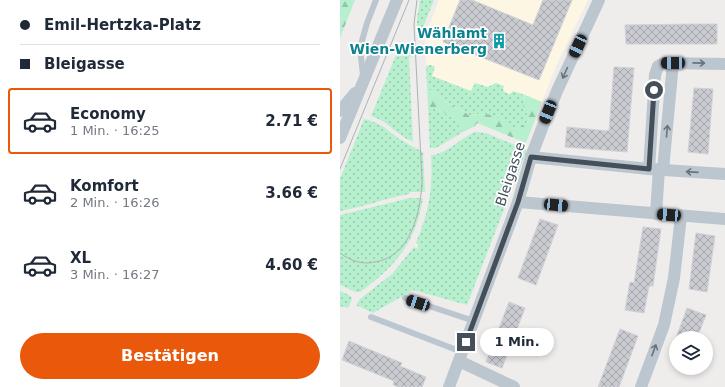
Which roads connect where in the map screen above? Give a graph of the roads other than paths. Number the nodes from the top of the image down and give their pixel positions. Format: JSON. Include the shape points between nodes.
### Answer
{"nodes":[{"id":1,"x":376,"y":0,"type":"edge"},
{"id":2,"x":397,"y":0,"type":"edge"},
{"id":3,"x":599,"y":0,"type":"edge"},
{"id":4,"x":725,"y":64,"type":"edge"},
{"id":5,"x":363,"y":83,"type":"junction"},
{"id":6,"x":340,"y":110,"type":"edge"},
{"id":7,"x":340,"y":138,"type":"edge"},
{"id":8,"x":531,"y":157,"type":"junction"},
{"id":9,"x":657,"y":169,"type":"junction"},
{"id":10,"x":725,"y":174,"type":"edge"},
{"id":11,"x":518,"y":202,"type":"junction"},
{"id":12,"x":656,"y":214,"type":"junction"},
{"id":13,"x":681,"y":216,"type":"junction"},
{"id":14,"x":725,"y":219,"type":"edge"},
{"id":15,"x":405,"y":298,"type":"dead end"},
{"id":16,"x":371,"y":317,"type":"dead end"},
{"id":17,"x":474,"y":321,"type":"junction"},
{"id":18,"x":461,"y":357,"type":"junction"},
{"id":19,"x":449,"y":387,"type":"edge"},
{"id":20,"x":514,"y":387,"type":"edge"},
{"id":21,"x":641,"y":387,"type":"edge"}],
"edges":[{"from":1,"to":5,"type":"lane","via":[[360,48]]},
{"from":2,"to":5,"type":"street"},
{"from":3,"to":8,"type":"street","name":"Bleigasse","one_way":true,"via":[[557,91]]},
{"from":9,"to":4,"type":"street","one_way":true,"via":[[673,63]]},
{"from":5,"to":6,"type":"street"},
{"from":5,"to":7,"type":"street"},
{"from":8,"to":9,"type":"street"},
{"from":8,"to":11,"type":"street","name":"Bleigasse"},
{"from":10,"to":9,"type":"street","one_way":true},
{"from":9,"to":12,"type":"street"},
{"from":11,"to":12,"type":"street"},
{"from":11,"to":17,"type":"street","name":"Bleigasse"},
{"from":12,"to":13,"type":"street"},
{"from":13,"to":14,"type":"street"},
{"from":21,"to":13,"type":"street","one_way":true,"via":[[664,325],[674,278]]},
{"from":15,"to":17,"type":"lane"},
{"from":16,"to":18,"type":"lane"},
{"from":17,"to":18,"type":"street","name":"Bleigasse"},
{"from":18,"to":19,"type":"street","name":"Bleigasse"},
{"from":18,"to":20,"type":"street"}]}
